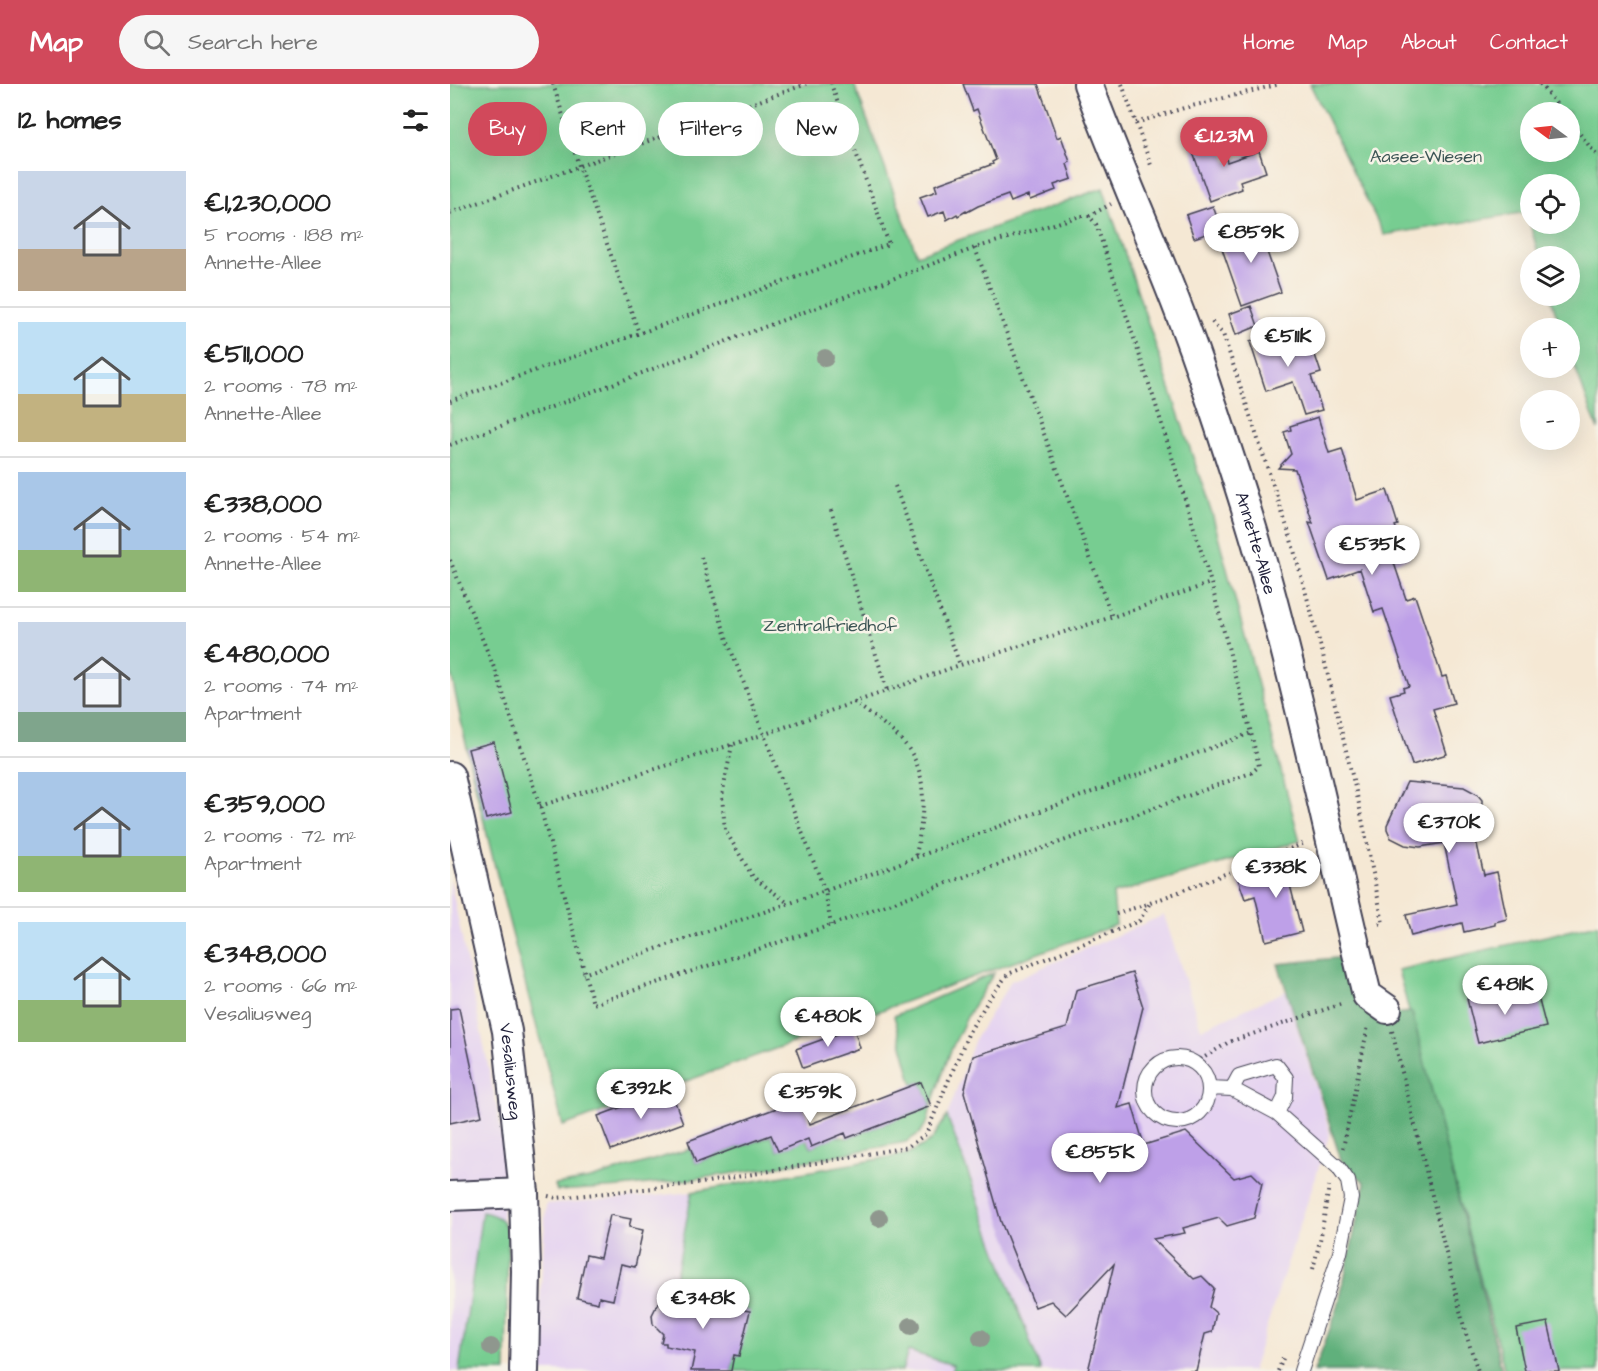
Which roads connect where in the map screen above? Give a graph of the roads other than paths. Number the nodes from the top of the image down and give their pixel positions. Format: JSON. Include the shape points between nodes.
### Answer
{"nodes":[{"id":1,"x":1088,"y":84,"type":"edge"},
{"id":2,"x":450,"y":776,"type":"edge"},
{"id":3,"x":1377,"y":1002,"type":"road end"},
{"id":4,"x":1209,"y":1088,"type":"junction"},
{"id":5,"x":1232,"y":1089,"type":"junction"},
{"id":6,"x":1277,"y":1113,"type":"junction"},
{"id":7,"x":524,"y":1193,"type":"junction"},
{"id":8,"x":450,"y":1196,"type":"edge"},
{"id":9,"x":524,"y":1371,"type":"edge"},
{"id":10,"x":1301,"y":1371,"type":"edge"}],
"edges":[{"from":1,"to":3,"type":"street","name":"Annette-Allee","via":[[1207,389],[1266,577],[1328,834]]},
{"from":2,"to":7,"type":"street","name":"Vesaliusweg","via":[[507,1032]]},
{"from":4,"to":4,"type":"lane","via":[[1204,1108],[1183,1122],[1166,1121],[1150,1109],[1145,1094],[1147,1078],[1167,1059],[1195,1063]]},
{"from":4,"to":5,"type":"lane"},
{"from":5,"to":6,"type":"lane"},
{"from":5,"to":6,"type":"lane","via":[[1239,1076],[1276,1065],[1286,1078],[1285,1097]]},
{"from":6,"to":10,"type":"lane","via":[[1338,1167],[1351,1198],[1340,1253]]},
{"from":7,"to":8,"type":"street"},
{"from":7,"to":9,"type":"street","name":"Vesaliusweg"}]}
